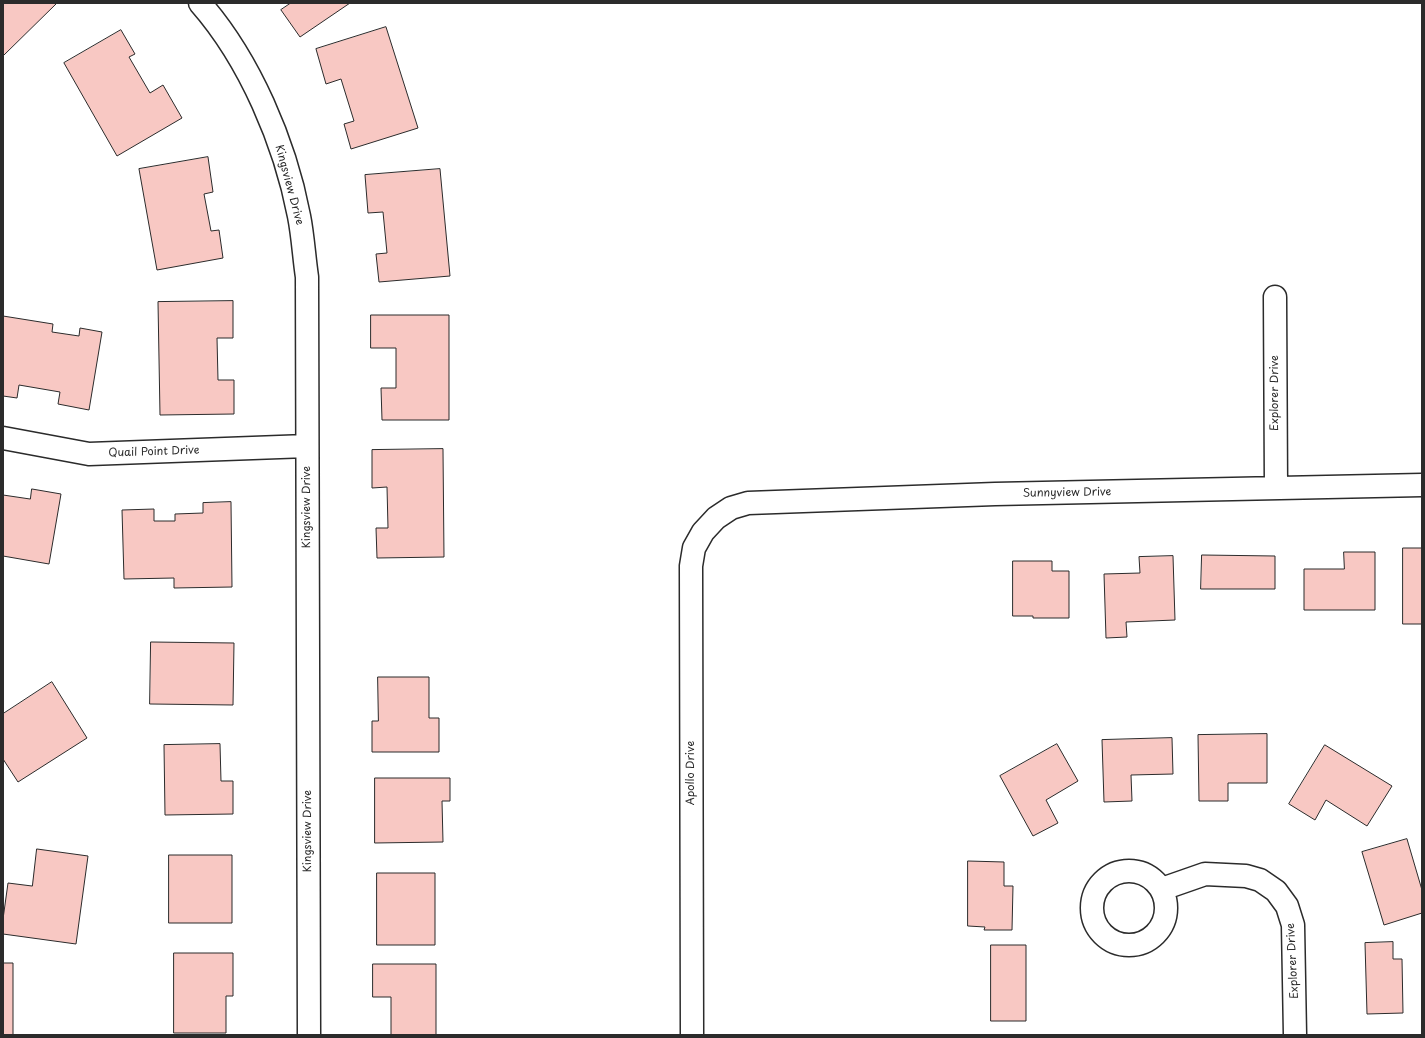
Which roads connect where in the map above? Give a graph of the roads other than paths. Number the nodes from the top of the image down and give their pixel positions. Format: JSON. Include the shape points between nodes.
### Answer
{"nodes":[{"id":1,"x":200,"y":3,"type":"edge"},
{"id":2,"x":1275,"y":297,"type":"dead end"},
{"id":3,"x":3,"y":438,"type":"edge"},
{"id":4,"x":307,"y":446,"type":"junction"},
{"id":5,"x":1422,"y":485,"type":"edge"},
{"id":6,"x":1276,"y":488,"type":"junction"},
{"id":7,"x":716,"y":518,"type":"joint"},
{"id":8,"x":1162,"y":889,"type":"dead end"},
{"id":9,"x":309,"y":1035,"type":"edge"},
{"id":10,"x":692,"y":1035,"type":"edge"},
{"id":11,"x":1295,"y":1035,"type":"edge"}],
"edges":[{"from":1,"to":4,"type":"street","name":"Kingsview Drive","via":[[236,52],[262,101],[284,157],[299,216],[307,277]]},
{"from":2,"to":6,"type":"street","name":"Explorer Drive"},
{"from":3,"to":4,"type":"street","name":"Quail Point Drive","via":[[89,454]]},
{"from":4,"to":9,"type":"street","name":"Kingsview Drive"},
{"from":5,"to":6,"type":"street","name":"Sunnyview Drive"},
{"from":6,"to":7,"type":"street","name":"Sunnyview Drive","via":[[748,503],[731,508]]},
{"from":7,"to":10,"type":"street","name":"Apollo Drive","via":[[703,532],[694,548],[691,566]]},
{"from":8,"to":11,"type":"street","name":"Explorer Drive","via":[[1205,874],[1246,876],[1260,880],[1276,891],[1287,906],[1293,925]]}]}
